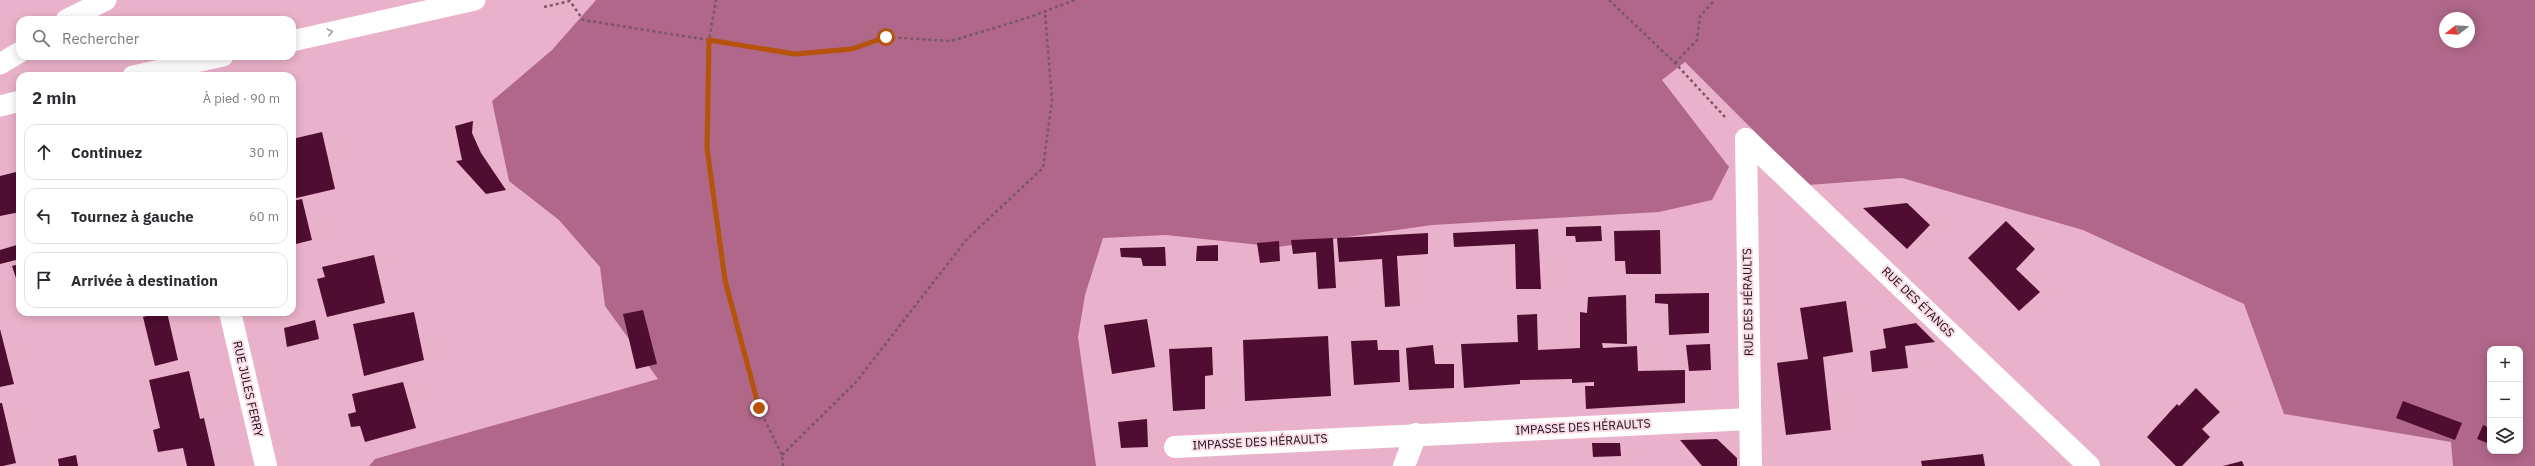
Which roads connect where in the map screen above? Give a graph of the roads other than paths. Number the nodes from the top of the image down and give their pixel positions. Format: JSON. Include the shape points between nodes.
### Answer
{"nodes":[{"id":1,"x":106,"y":0,"type":"edge"},
{"id":2,"x":475,"y":0,"type":"edge"},
{"id":3,"x":74,"y":16,"type":"edge"},
{"id":4,"x":296,"y":40,"type":"edge"},
{"id":5,"x":16,"y":54,"type":"edge"},
{"id":6,"x":205,"y":60,"type":"edge"},
{"id":7,"x":0,"y":64,"type":"edge"},
{"id":8,"x":150,"y":72,"type":"edge"},
{"id":9,"x":16,"y":102,"type":"edge"},
{"id":10,"x":0,"y":106,"type":"edge"},
{"id":11,"x":1746,"y":139,"type":"joint"},
{"id":12,"x":231,"y":316,"type":"edge"},
{"id":13,"x":1750,"y":420,"type":"junction"},
{"id":14,"x":1416,"y":434,"type":"junction"},
{"id":15,"x":1175,"y":447,"type":"dead end"},
{"id":16,"x":266,"y":466,"type":"edge"},
{"id":17,"x":1404,"y":466,"type":"edge"},
{"id":18,"x":1750,"y":466,"type":"edge"},
{"id":19,"x":2089,"y":466,"type":"edge"}],
"edges":[{"from":1,"to":3,"type":"lane"},
{"from":4,"to":2,"type":"lane","one_way":true},
{"from":5,"to":7,"type":"lane"},
{"from":6,"to":8,"type":"lane"},
{"from":9,"to":10,"type":"lane"},
{"from":11,"to":13,"type":"street","name":"RUE DES HÉRAULTS"},
{"from":11,"to":19,"type":"street","name":"RUE DES ÉTANGS"},
{"from":12,"to":16,"type":"street","name":"RUE JULES FERRY"},
{"from":13,"to":14,"type":"street","name":"IMPASSE DES HÉRAULTS"},
{"from":13,"to":18,"type":"street","name":"RUE DES HÉRAULTS"},
{"from":14,"to":15,"type":"street","name":"IMPASSE DES HÉRAULTS"},
{"from":14,"to":17,"type":"street"}]}
